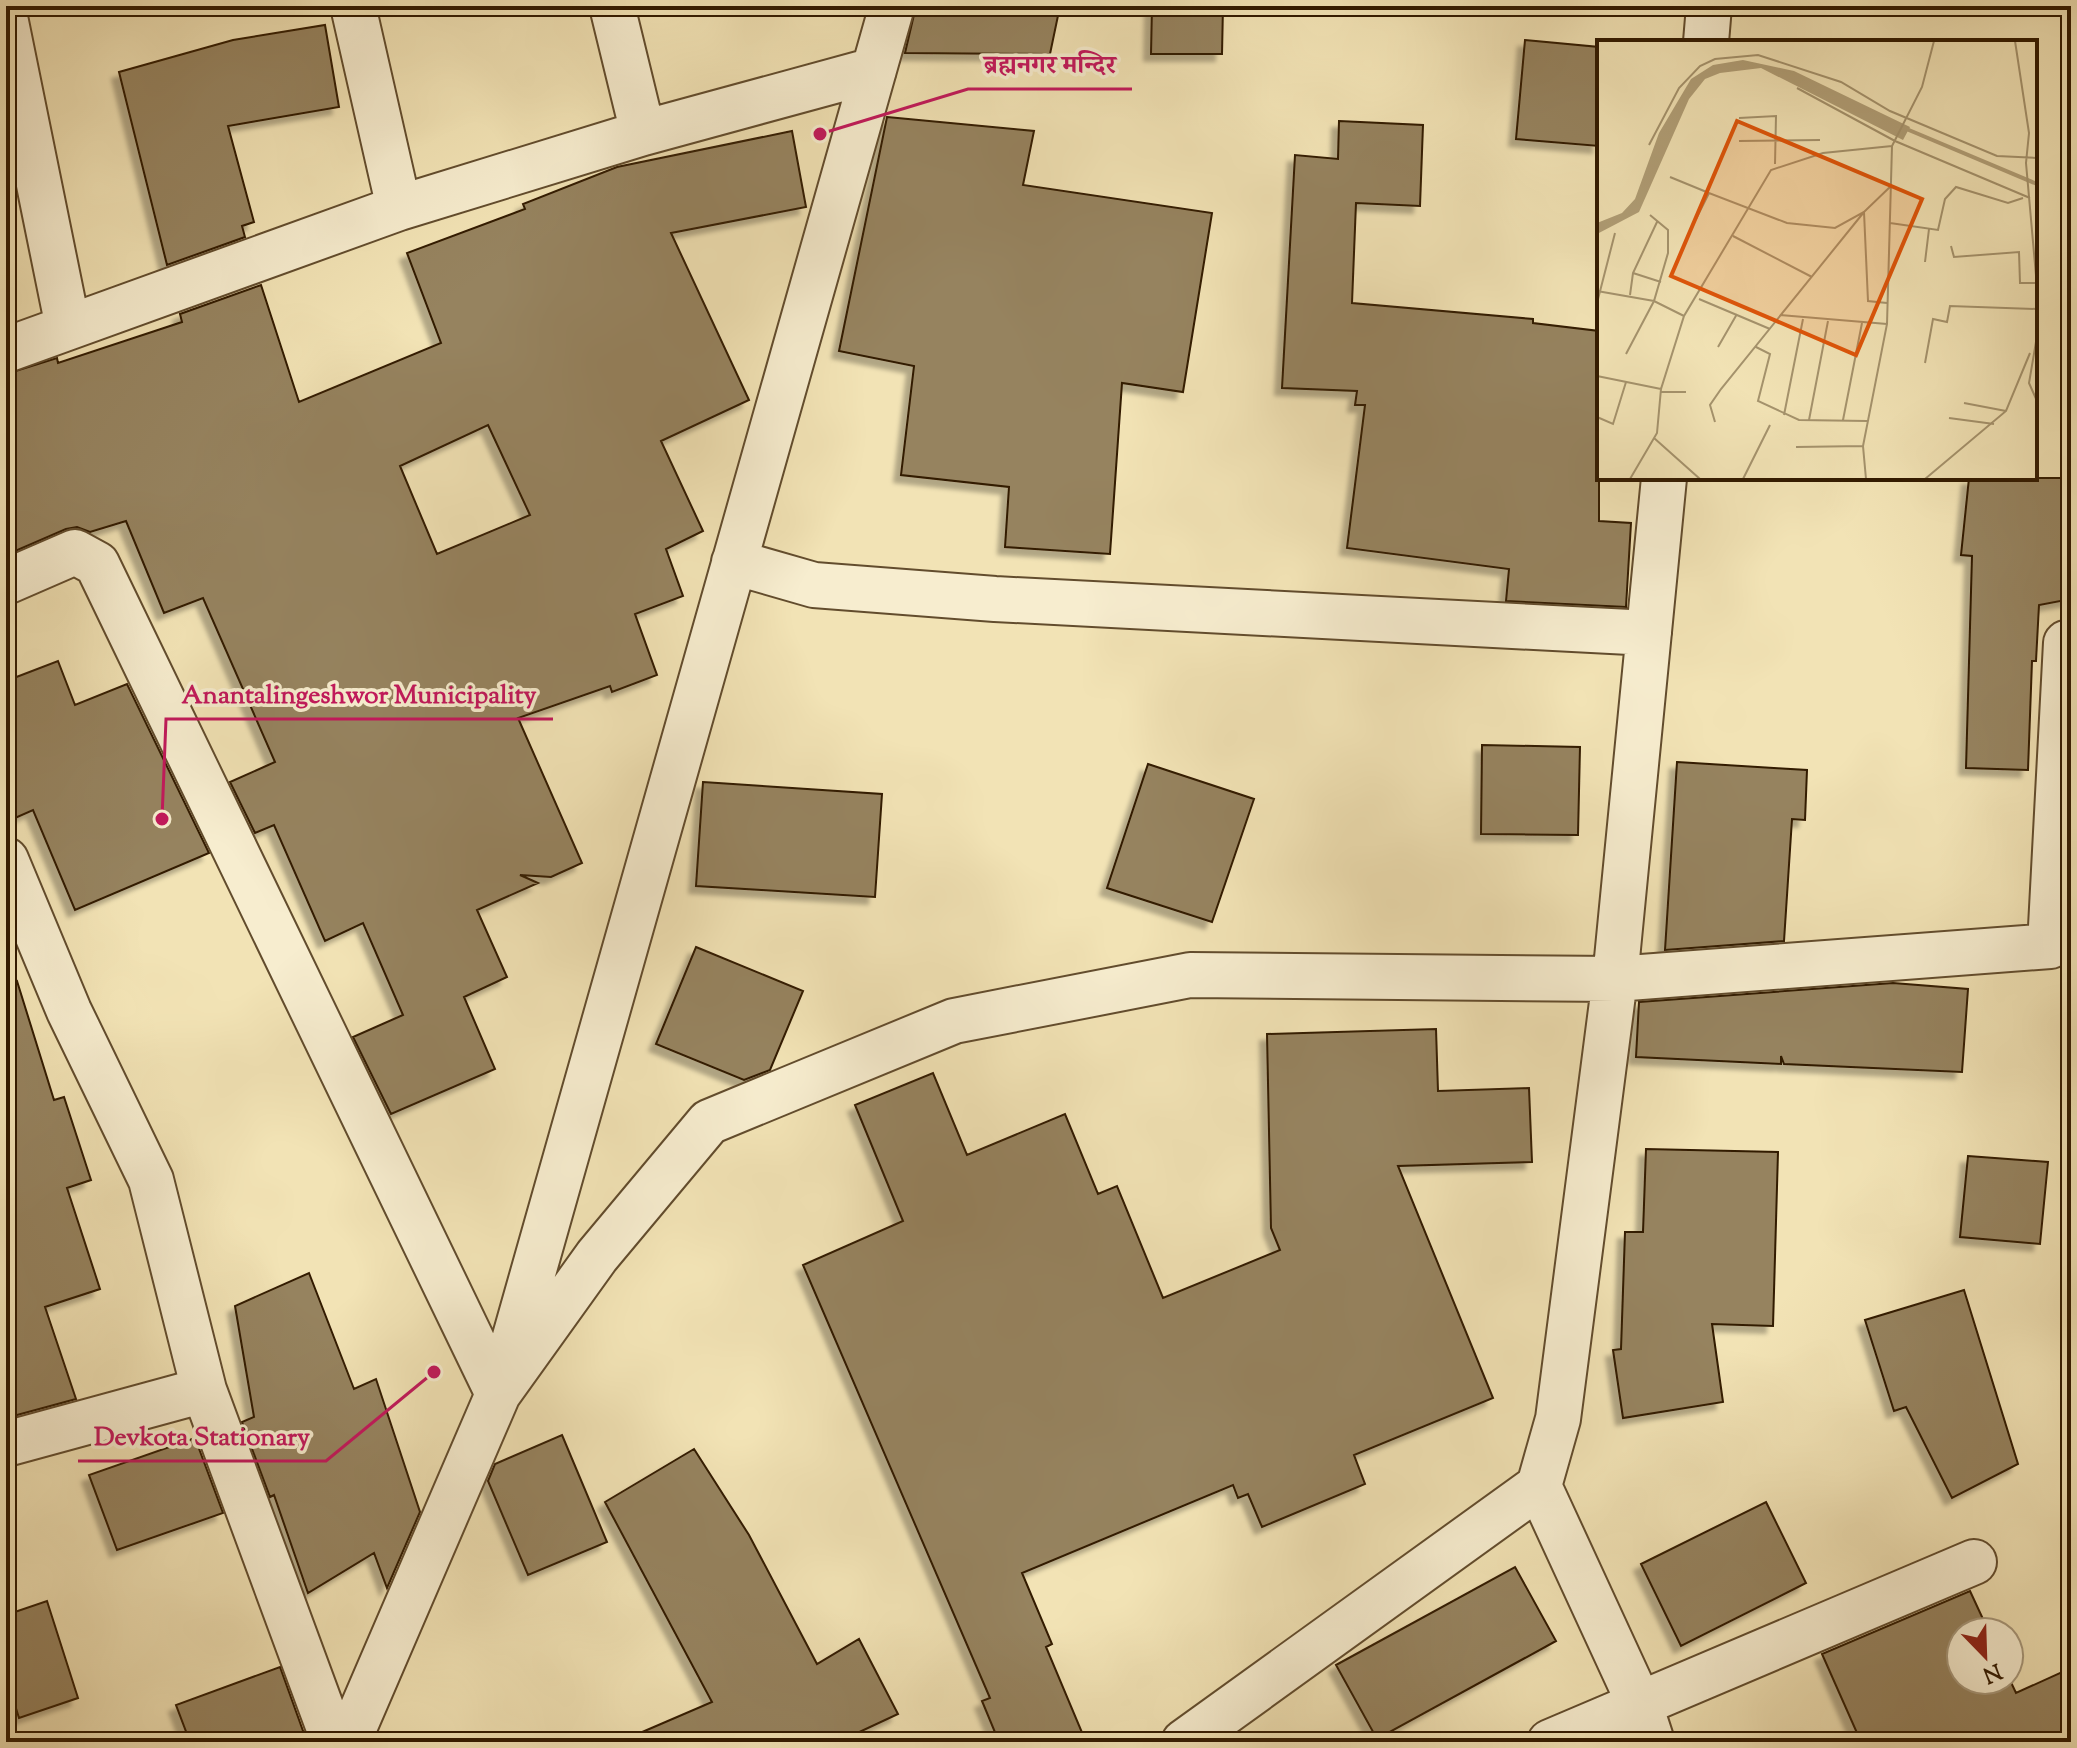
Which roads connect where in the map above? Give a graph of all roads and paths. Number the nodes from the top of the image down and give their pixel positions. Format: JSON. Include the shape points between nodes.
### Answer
{"nodes":[{"id":1,"x":353,"y":6,"type":"edge"},
{"id":2,"x":612,"y":6,"type":"edge"},
{"id":3,"x":892,"y":6,"type":"edge"},
{"id":4,"x":1709,"y":6,"type":"edge"},
{"id":5,"x":6,"y":22,"type":"edge"},
{"id":6,"x":1706,"y":40,"type":"edge"},
{"id":7,"x":874,"y":70,"type":"junction"},
{"id":8,"x":643,"y":133,"type":"junction"},
{"id":9,"x":399,"y":208,"type":"junction"},
{"id":10,"x":68,"y":327,"type":"junction"},
{"id":11,"x":6,"y":350,"type":"edge"},
{"id":12,"x":1664,"y":480,"type":"edge"},
{"id":13,"x":734,"y":562,"type":"junction"},
{"id":14,"x":6,"y":582,"type":"edge"},
{"id":15,"x":1649,"y":633,"type":"junction"},
{"id":16,"x":2066,"y":643,"type":"dead end"},
{"id":17,"x":6,"y":860,"type":"edge"},
{"id":18,"x":2060,"y":946,"type":"edge"},
{"id":19,"x":1615,"y":979,"type":"junction"},
{"id":20,"x":204,"y":1390,"type":"junction"},
{"id":21,"x":498,"y":1394,"type":"junction"},
{"id":22,"x":6,"y":1444,"type":"edge"},
{"id":23,"x":1539,"y":1486,"type":"junction"},
{"id":24,"x":1974,"y":1562,"type":"dead end"},
{"id":25,"x":1646,"y":1723,"type":"edge"},
{"id":26,"x":334,"y":1742,"type":"edge"},
{"id":27,"x":348,"y":1742,"type":"edge"},
{"id":28,"x":1184,"y":1742,"type":"edge"},
{"id":29,"x":1550,"y":1742,"type":"edge"}],
"edges":[{"from":1,"to":9,"type":"street"},
{"from":2,"to":8,"type":"street"},
{"from":3,"to":7,"type":"street"},
{"from":4,"to":6,"type":"street"},
{"from":5,"to":10,"type":"street"},
{"from":7,"to":8,"type":"street"},
{"from":7,"to":13,"type":"street"},
{"from":8,"to":9,"type":"street"},
{"from":9,"to":10,"type":"street"},
{"from":10,"to":11,"type":"street"},
{"from":12,"to":15,"type":"street"},
{"from":13,"to":15,"type":"street","via":[[844,588]]},
{"from":13,"to":21,"type":"street"},
{"from":14,"to":21,"type":"street","via":[[75,552],[97,564]]},
{"from":15,"to":19,"type":"street"},
{"from":16,"to":18,"type":"street"},
{"from":17,"to":20,"type":"street","via":[[69,1011],[151,1180]]},
{"from":18,"to":19,"type":"street"},
{"from":19,"to":21,"type":"street","via":[[1190,975],[954,1021],[709,1122],[597,1256]]},
{"from":19,"to":23,"type":"street","via":[[1558,1419]]},
{"from":20,"to":22,"type":"street"},
{"from":20,"to":26,"type":"street"},
{"from":21,"to":27,"type":"street"},
{"from":23,"to":25,"type":"street"},
{"from":23,"to":28,"type":"street"},
{"from":24,"to":25,"type":"street"},
{"from":25,"to":29,"type":"street"}]}
